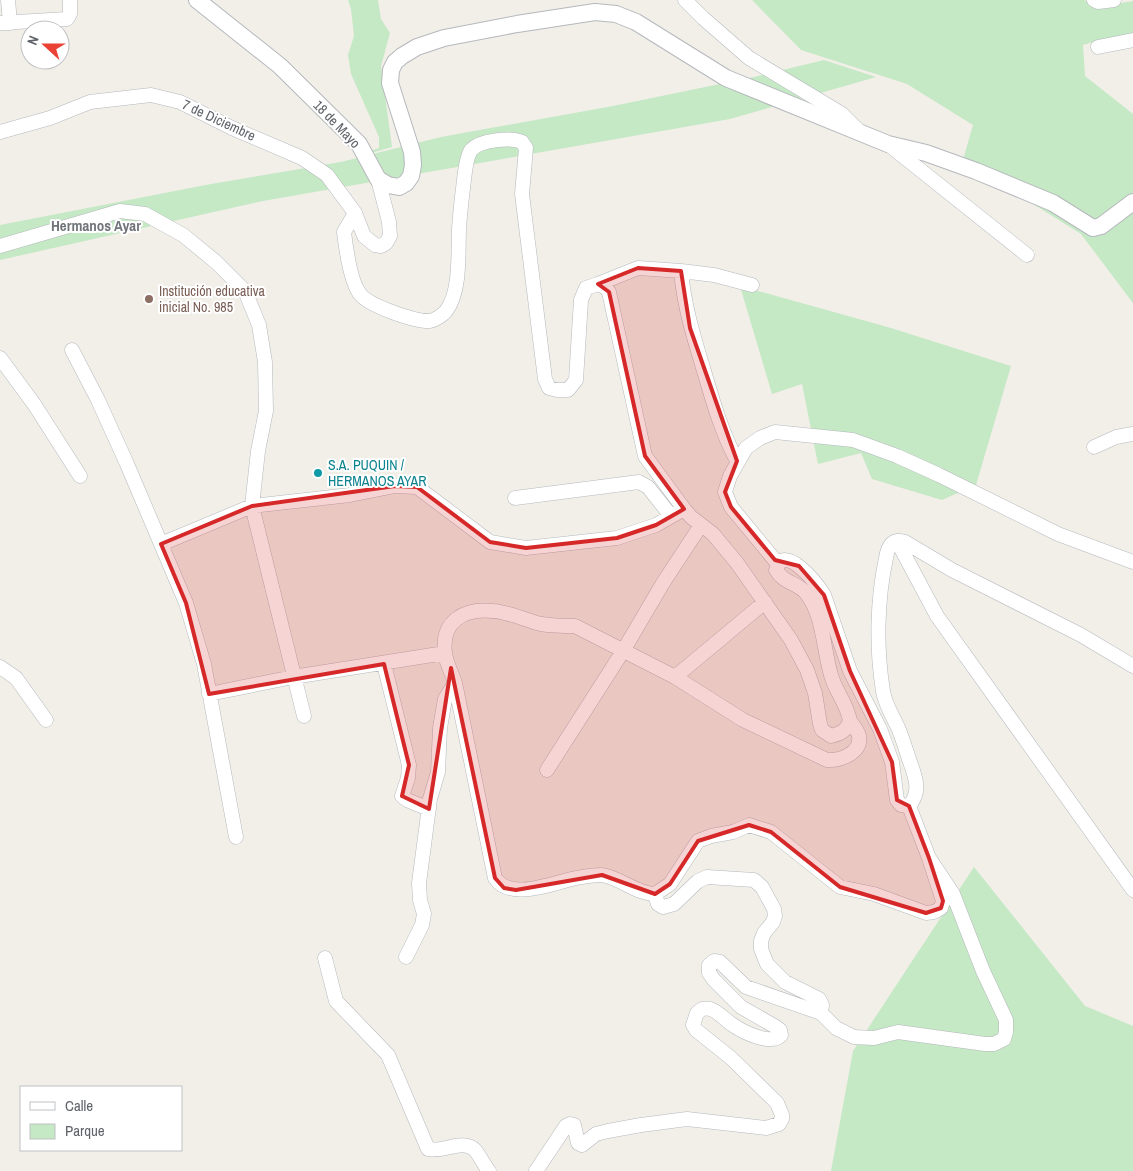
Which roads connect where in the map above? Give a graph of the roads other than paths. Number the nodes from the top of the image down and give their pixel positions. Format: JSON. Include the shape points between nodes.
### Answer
{"nodes":[{"id":1,"x":8,"y":0,"type":"edge"},
{"id":2,"x":70,"y":0,"type":"edge"},
{"id":3,"x":197,"y":0,"type":"edge"},
{"id":4,"x":685,"y":0,"type":"edge"},
{"id":5,"x":1094,"y":0,"type":"edge"},
{"id":6,"x":1114,"y":0,"type":"edge"},
{"id":7,"x":5,"y":23,"type":"edge"},
{"id":8,"x":1133,"y":40,"type":"edge"},
{"id":9,"x":1098,"y":47,"type":"dead end"},
{"id":10,"x":0,"y":132,"type":"edge"},
{"id":11,"x":861,"y":133,"type":"junction"},
{"id":12,"x":888,"y":144,"type":"junction"},
{"id":13,"x":378,"y":180,"type":"junction"},
{"id":14,"x":1133,"y":202,"type":"edge"},
{"id":15,"x":355,"y":212,"type":"junction"},
{"id":16,"x":0,"y":246,"type":"edge"},
{"id":17,"x":1026,"y":255,"type":"dead end"},
{"id":18,"x":681,"y":270,"type":"junction"},
{"id":19,"x":598,"y":284,"type":"junction"},
{"id":20,"x":752,"y":285,"type":"dead end"},
{"id":21,"x":72,"y":350,"type":"dead end"},
{"id":22,"x":0,"y":358,"type":"edge"},
{"id":23,"x":1133,"y":434,"type":"edge"},
{"id":24,"x":1094,"y":447,"type":"dead end"},
{"id":25,"x":737,"y":461,"type":"junction"},
{"id":26,"x":80,"y":476,"type":"dead end"},
{"id":27,"x":515,"y":498,"type":"dead end"},
{"id":28,"x":252,"y":506,"type":"junction"},
{"id":29,"x":684,"y":509,"type":"junction"},
{"id":30,"x":671,"y":516,"type":"junction"},
{"id":31,"x":702,"y":525,"type":"junction"},
{"id":32,"x":897,"y":541,"type":"junction"},
{"id":33,"x":161,"y":544,"type":"junction"},
{"id":34,"x":1133,"y":562,"type":"edge"},
{"id":35,"x":778,"y":564,"type":"junction"},
{"id":36,"x":765,"y":602,"type":"junction"},
{"id":37,"x":623,"y":651,"type":"junction"},
{"id":38,"x":445,"y":654,"type":"junction"},
{"id":39,"x":384,"y":664,"type":"junction"},
{"id":40,"x":1133,"y":666,"type":"edge"},
{"id":41,"x":0,"y":667,"type":"edge"},
{"id":42,"x":293,"y":677,"type":"junction"},
{"id":43,"x":675,"y":677,"type":"junction"},
{"id":44,"x":455,"y":682,"type":"junction"},
{"id":45,"x":209,"y":694,"type":"junction"},
{"id":46,"x":304,"y":716,"type":"dead end"},
{"id":47,"x":46,"y":720,"type":"dead end"},
{"id":48,"x":850,"y":721,"type":"junction"},
{"id":49,"x":547,"y":770,"type":"dead end"},
{"id":50,"x":909,"y":806,"type":"junction"},
{"id":51,"x":429,"y":809,"type":"junction"},
{"id":52,"x":236,"y":837,"type":"dead end"},
{"id":53,"x":929,"y":858,"type":"junction"},
{"id":54,"x":1133,"y":890,"type":"edge"},
{"id":55,"x":656,"y":894,"type":"junction"},
{"id":56,"x":406,"y":957,"type":"dead end"},
{"id":57,"x":325,"y":958,"type":"dead end"},
{"id":58,"x":821,"y":1013,"type":"junction"},
{"id":59,"x":489,"y":1171,"type":"edge"},
{"id":60,"x":536,"y":1171,"type":"edge"}],
"edges":[{"from":1,"to":7,"type":"street"},
{"from":2,"to":7,"type":"street","via":[[67,20]]},
{"from":3,"to":13,"type":"street","name":"18 de Mayo","via":[[280,66],[359,144]]},
{"from":4,"to":11,"type":"street","via":[[749,58],[842,114]]},
{"from":5,"to":6,"type":"street"},
{"from":8,"to":9,"type":"street"},
{"from":10,"to":15,"type":"street","name":"7 de Diciembre","via":[[50,118],[90,102],[151,95],[180,102],[302,158],[327,175]]},
{"from":11,"to":12,"type":"street"},
{"from":11,"to":13,"type":"street","via":[[726,78],[636,22],[616,14],[595,12],[444,38],[402,56],[395,62],[390,83],[412,152],[411,176],[399,186]]},
{"from":12,"to":14,"type":"street","via":[[926,153],[976,171],[1053,203],[1093,228],[1102,226]]},
{"from":12,"to":17,"type":"street"},
{"from":13,"to":15,"type":"street","name":"18 de Mayo","via":[[389,222],[390,236],[386,243],[381,246],[368,241]]},
{"from":15,"to":19,"type":"street","via":[[344,232],[352,276],[359,292],[365,300],[378,306],[419,321],[432,320],[446,312],[456,288],[461,206],[468,158],[472,150],[481,144],[515,139],[526,148],[522,194],[545,379],[549,388],[568,390],[576,380],[581,300],[586,288]]},
{"from":16,"to":28,"type":"street","via":[[120,211],[145,214],[183,235],[245,291],[259,325],[266,382],[266,411]]},
{"from":18,"to":19,"type":"street","via":[[638,268]]},
{"from":18,"to":20,"type":"street"},
{"from":18,"to":25,"type":"street","via":[[690,328],[728,444]]},
{"from":19,"to":29,"type":"street","via":[[609,292],[645,456]]},
{"from":21,"to":33,"type":"street","via":[[98,400]]},
{"from":22,"to":26,"type":"street"},
{"from":23,"to":24,"type":"street","via":[[1116,437]]},
{"from":25,"to":34,"type":"street","via":[[752,443],[775,432],[853,440],[939,475],[1058,534]]},
{"from":25,"to":35,"type":"street","via":[[725,492],[731,507]]},
{"from":27,"to":30,"type":"street","via":[[639,482],[648,487]]},
{"from":28,"to":30,"type":"street","via":[[350,495],[395,486],[417,486],[490,542],[526,548],[616,538],[656,525]]},
{"from":28,"to":33,"type":"street"},
{"from":28,"to":42,"type":"street"},
{"from":29,"to":30,"type":"street"},
{"from":29,"to":31,"type":"street"},
{"from":31,"to":36,"type":"street","via":[[713,534]]},
{"from":31,"to":37,"type":"street"},
{"from":32,"to":40,"type":"street","via":[[905,542],[952,570],[1043,614]]},
{"from":32,"to":50,"type":"street","via":[[888,548],[883,571],[879,614],[880,664],[884,694],[916,780],[917,790]]},
{"from":32,"to":54,"type":"street","via":[[937,616]]},
{"from":33,"to":45,"type":"street","via":[[186,603],[204,664]]},
{"from":35,"to":48,"type":"street","via":[[776,570],[780,577],[805,592],[818,615],[831,677]]},
{"from":35,"to":50,"type":"street","via":[[782,560],[799,566],[824,595],[850,672],[880,729],[892,762],[897,800],[901,805]]},
{"from":36,"to":43,"type":"street"},
{"from":36,"to":48,"type":"street","via":[[807,670],[822,730],[831,736],[841,734]]},
{"from":37,"to":38,"type":"street","via":[[575,626],[540,624],[494,610],[463,614],[454,619],[448,632]]},
{"from":37,"to":43,"type":"street"},
{"from":37,"to":49,"type":"street"},
{"from":38,"to":39,"type":"street"},
{"from":38,"to":44,"type":"street"},
{"from":39,"to":42,"type":"street"},
{"from":39,"to":51,"type":"street","via":[[409,765],[402,796]]},
{"from":41,"to":47,"type":"street","via":[[16,678]]},
{"from":42,"to":45,"type":"street"},
{"from":42,"to":46,"type":"street"},
{"from":43,"to":48,"type":"street","via":[[743,720],[827,760],[837,761],[845,757],[858,744],[859,735]]},
{"from":44,"to":51,"type":"street","via":[[446,699],[440,728],[438,772]]},
{"from":44,"to":55,"type":"street","via":[[499,884],[516,890],[602,875]]},
{"from":45,"to":52,"type":"street"},
{"from":50,"to":53,"type":"street"},
{"from":51,"to":56,"type":"street","via":[[419,883],[424,914]]},
{"from":53,"to":55,"type":"street","via":[[943,901],[941,908],[926,913],[874,894],[840,886],[771,832],[749,825],[698,841],[670,884]]},
{"from":53,"to":58,"type":"street","via":[[953,894],[983,972],[1006,1020],[1004,1039],[994,1044],[898,1032],[874,1038],[854,1037],[836,1028]]},
{"from":55,"to":58,"type":"street","via":[[658,904],[664,907],[674,904],[698,881],[707,877],[754,880],[774,908],[775,916],[764,932],[761,949],[767,964],[785,982],[819,999]]},
{"from":57,"to":59,"type":"street","via":[[336,1001],[388,1056],[428,1149],[436,1151],[463,1144],[474,1149]]},
{"from":58,"to":60,"type":"street","via":[[746,987],[720,962],[714,961],[709,965],[709,973],[714,980],[741,1006],[776,1027],[781,1034],[771,1039],[756,1036],[734,1026],[710,1009],[697,1013],[693,1025],[777,1103],[782,1114],[779,1124],[766,1128],[687,1119],[602,1132],[582,1145],[578,1143],[574,1125],[570,1124]]}]}
